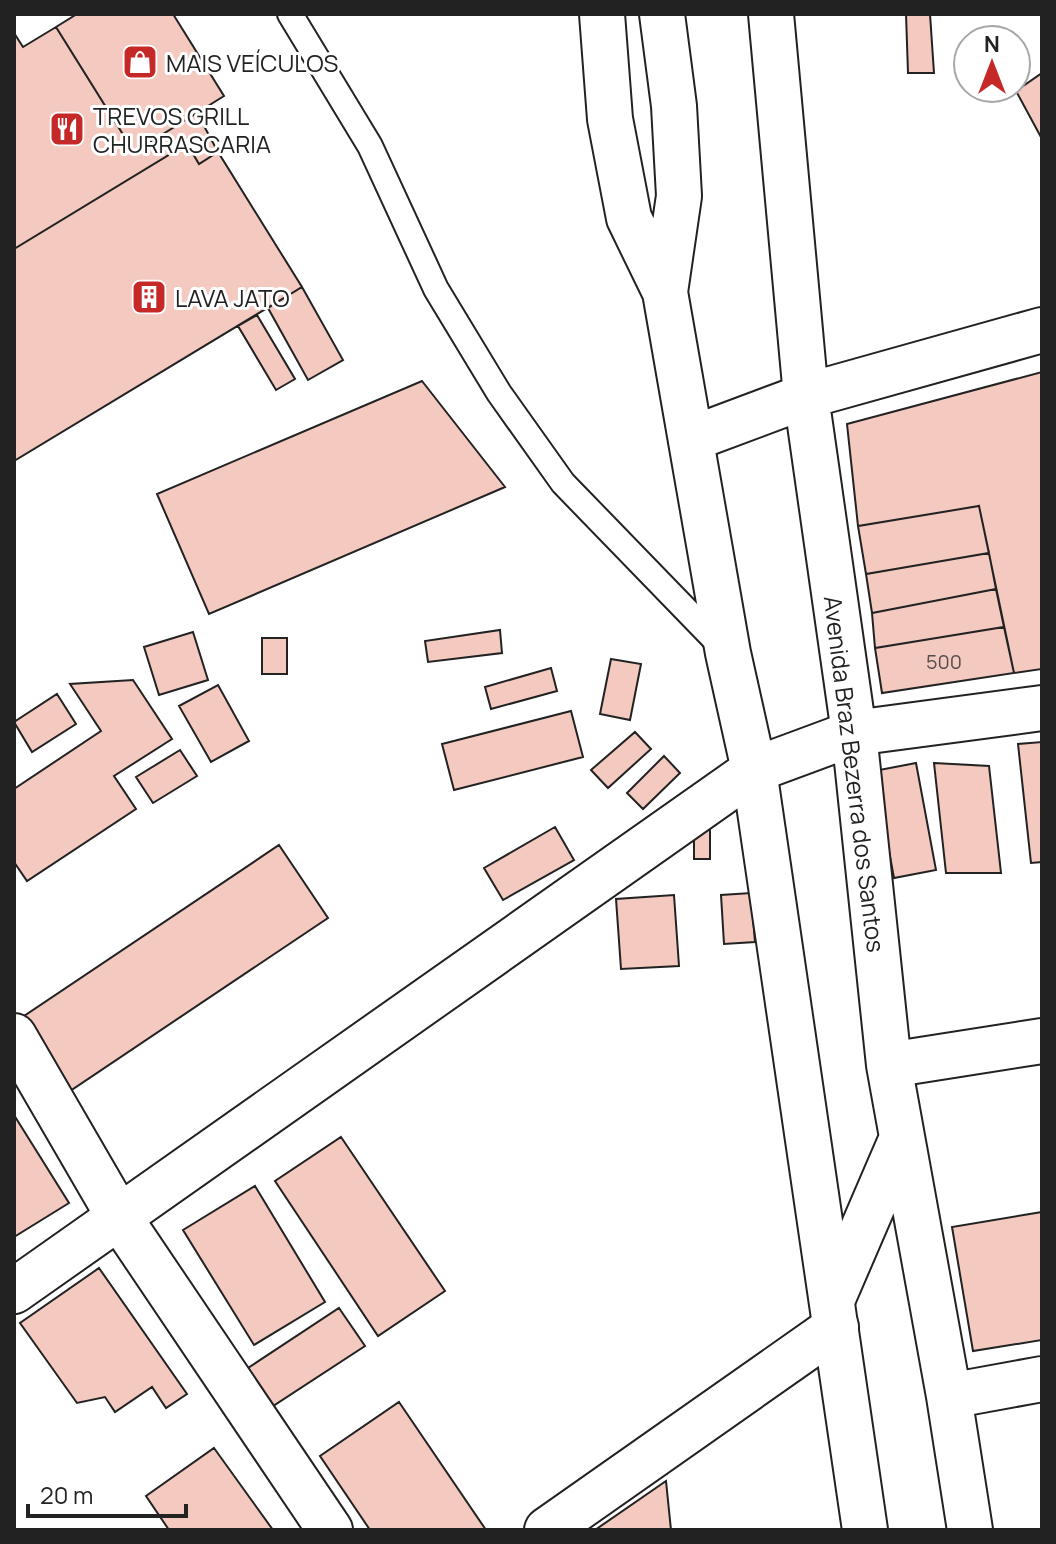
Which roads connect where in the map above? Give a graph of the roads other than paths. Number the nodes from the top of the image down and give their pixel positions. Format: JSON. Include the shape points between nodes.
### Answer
{"nodes":[{"id":1,"x":290,"y":14,"type":"edge"},
{"id":2,"x":602,"y":14,"type":"edge"},
{"id":3,"x":662,"y":14,"type":"edge"},
{"id":4,"x":771,"y":14,"type":"edge"},
{"id":5,"x":665,"y":292,"type":"junction"},
{"id":6,"x":1042,"y":330,"type":"edge"},
{"id":7,"x":806,"y":396,"type":"junction"},
{"id":8,"x":691,"y":439,"type":"junction"},
{"id":9,"x":728,"y":653,"type":"junction"},
{"id":10,"x":1042,"y":708,"type":"edge"},
{"id":11,"x":854,"y":733,"type":"junction"},
{"id":12,"x":754,"y":770,"type":"junction"},
{"id":13,"x":14,"y":1036,"type":"edge"},
{"id":14,"x":1042,"y":1041,"type":"edge"},
{"id":15,"x":889,"y":1065,"type":"junction"},
{"id":16,"x":902,"y":1138,"type":"junction"},
{"id":17,"x":119,"y":1217,"type":"junction"},
{"id":18,"x":14,"y":1291,"type":"edge"},
{"id":19,"x":834,"y":1312,"type":"junction"},
{"id":20,"x":1042,"y":1379,"type":"edge"},
{"id":21,"x":949,"y":1396,"type":"junction"},
{"id":22,"x":330,"y":1530,"type":"edge"},
{"id":23,"x":547,"y":1530,"type":"edge"},
{"id":24,"x":865,"y":1530,"type":"edge"},
{"id":25,"x":970,"y":1530,"type":"edge"}],
"edges":[{"from":1,"to":9,"type":"lane","via":[[370,146],[436,289],[499,393],[563,483]]},
{"from":2,"to":5,"type":"street","via":[[610,119],[629,218]]},
{"from":3,"to":5,"type":"street","via":[[679,196]]},
{"from":4,"to":7,"type":"street","name":"Avenida Braz Bezerra dos Santos"},
{"from":5,"to":8,"type":"street"},
{"from":6,"to":7,"type":"street"},
{"from":7,"to":8,"type":"street"},
{"from":7,"to":11,"type":"street","name":"Avenida Braz Bezerra dos Santos"},
{"from":8,"to":9,"type":"street"},
{"from":9,"to":12,"type":"street"},
{"from":10,"to":11,"type":"street"},
{"from":11,"to":12,"type":"street"},
{"from":11,"to":15,"type":"street","name":"Avenida Braz Bezerra dos Santos"},
{"from":12,"to":17,"type":"street"},
{"from":12,"to":19,"type":"street"},
{"from":13,"to":17,"type":"street"},
{"from":14,"to":15,"type":"street"},
{"from":15,"to":16,"type":"street","name":"Avenida Braz Bezerra dos Santos"},
{"from":16,"to":19,"type":"street"},
{"from":16,"to":21,"type":"street","name":"Avenida Braz Bezerra dos Santos"},
{"from":17,"to":18,"type":"street"},
{"from":17,"to":22,"type":"street"},
{"from":19,"to":23,"type":"street"},
{"from":19,"to":24,"type":"street"},
{"from":20,"to":21,"type":"street"},
{"from":21,"to":25,"type":"street","name":"Avenida Braz Bezerra dos Santos"}]}
